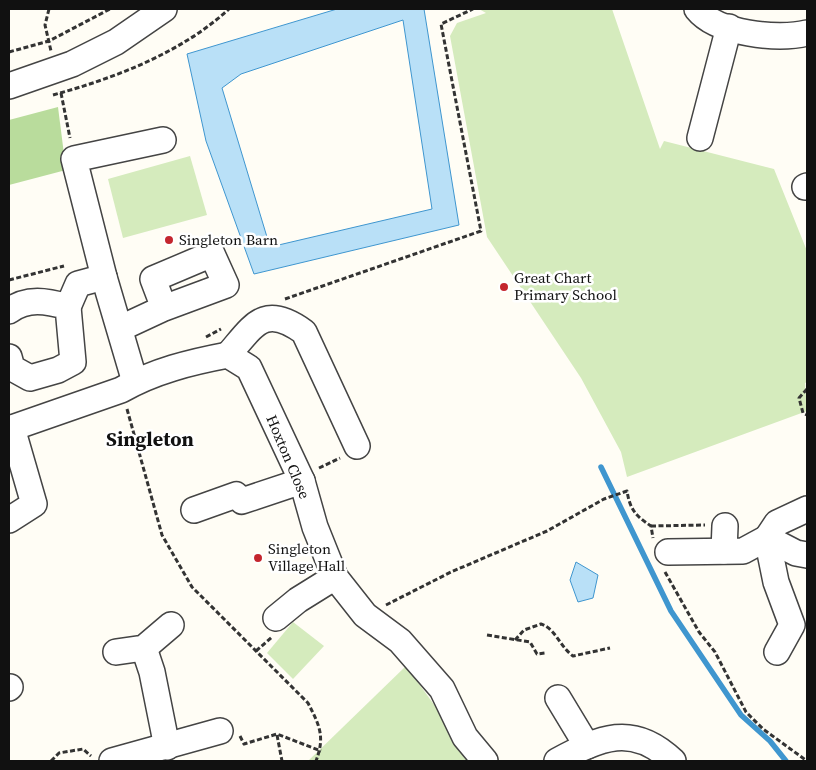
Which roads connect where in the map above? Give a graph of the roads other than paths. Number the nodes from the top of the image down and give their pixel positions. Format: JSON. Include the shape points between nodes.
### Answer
{"nodes":[{"id":1,"x":164,"y":9,"type":"edge"},
{"id":2,"x":697,"y":9,"type":"edge"},
{"id":3,"x":730,"y":27,"type":"junction"},
{"id":4,"x":807,"y":33,"type":"edge"},
{"id":5,"x":9,"y":86,"type":"edge"},
{"id":6,"x":700,"y":138,"type":"dead end"},
{"id":7,"x":163,"y":140,"type":"dead end"},
{"id":8,"x":104,"y":278,"type":"junction"},
{"id":9,"x":68,"y":306,"type":"junction"},
{"id":10,"x":164,"y":308,"type":"dead end"},
{"id":11,"x":9,"y":311,"type":"edge"},
{"id":12,"x":121,"y":328,"type":"junction"},
{"id":13,"x":228,"y":354,"type":"junction"},
{"id":14,"x":9,"y":357,"type":"edge"},
{"id":15,"x":128,"y":386,"type":"junction"},
{"id":16,"x":10,"y":429,"type":"edge"},
{"id":17,"x":357,"y":446,"type":"road end"},
{"id":18,"x":301,"y":478,"type":"junction"},
{"id":19,"x":807,"y":508,"type":"edge"},
{"id":20,"x":194,"y":510,"type":"dead end"},
{"id":21,"x":9,"y":520,"type":"edge"},
{"id":22,"x":767,"y":538,"type":"junction"},
{"id":23,"x":661,"y":553,"type":"road end"},
{"id":24,"x":807,"y":555,"type":"edge"},
{"id":25,"x":335,"y":577,"type":"junction"},
{"id":26,"x":276,"y":618,"type":"dead end"},
{"id":27,"x":171,"y":625,"type":"dead end"},
{"id":28,"x":144,"y":648,"type":"junction"},
{"id":29,"x":116,"y":652,"type":"dead end"},
{"id":30,"x":777,"y":652,"type":"dead end"},
{"id":31,"x":565,"y":700,"type":"dead end"},
{"id":32,"x":228,"y":729,"type":"road end"},
{"id":33,"x":587,"y":746,"type":"junction"},
{"id":34,"x":167,"y":747,"type":"junction"},
{"id":35,"x":112,"y":761,"type":"edge"},
{"id":36,"x":485,"y":761,"type":"edge"},
{"id":37,"x":557,"y":761,"type":"edge"},
{"id":38,"x":673,"y":761,"type":"edge"}],
"edges":[{"from":1,"to":5,"type":"street","via":[[116,42],[58,70]]},
{"from":2,"to":3,"type":"street","via":[[713,23]]},
{"from":3,"to":4,"type":"street","via":[[778,37]]},
{"from":3,"to":6,"type":"street"},
{"from":7,"to":8,"type":"street","via":[[74,159]]},
{"from":8,"to":9,"type":"street","via":[[78,284]]},
{"from":8,"to":12,"type":"street"},
{"from":9,"to":11,"type":"street","via":[[44,300],[18,304]]},
{"from":9,"to":14,"type":"street","via":[[73,362],[30,378],[12,368]]},
{"from":10,"to":12,"type":"street"},
{"from":12,"to":15,"type":"street"},
{"from":13,"to":15,"type":"street","via":[[184,364]]},
{"from":13,"to":17,"type":"street","via":[[256,322],[269,318],[287,320],[304,332]]},
{"from":13,"to":18,"type":"street","name":"Hoxton Close","via":[[249,368]]},
{"from":15,"to":16,"type":"street"},
{"from":16,"to":21,"type":"street","via":[[34,504]]},
{"from":18,"to":20,"type":"street","via":[[242,500],[236,496]]},
{"from":18,"to":25,"type":"street","name":"Hoxton Close","via":[[315,527]]},
{"from":19,"to":22,"type":"street","via":[[778,523]]},
{"from":22,"to":23,"type":"street","via":[[743,551],[725,535]]},
{"from":22,"to":24,"type":"street"},
{"from":22,"to":30,"type":"street","via":[[776,582],[792,625]]},
{"from":25,"to":26,"type":"street"},
{"from":25,"to":36,"type":"street","name":"Hoxton Close","via":[[365,615],[400,641],[442,689],[465,737]]},
{"from":27,"to":28,"type":"street"},
{"from":28,"to":29,"type":"street"},
{"from":28,"to":34,"type":"street"},
{"from":31,"to":33,"type":"street"},
{"from":32,"to":34,"type":"street"},
{"from":33,"to":37,"type":"street"},
{"from":33,"to":38,"type":"street","via":[[615,736],[650,743]]},
{"from":34,"to":35,"type":"street"}]}
